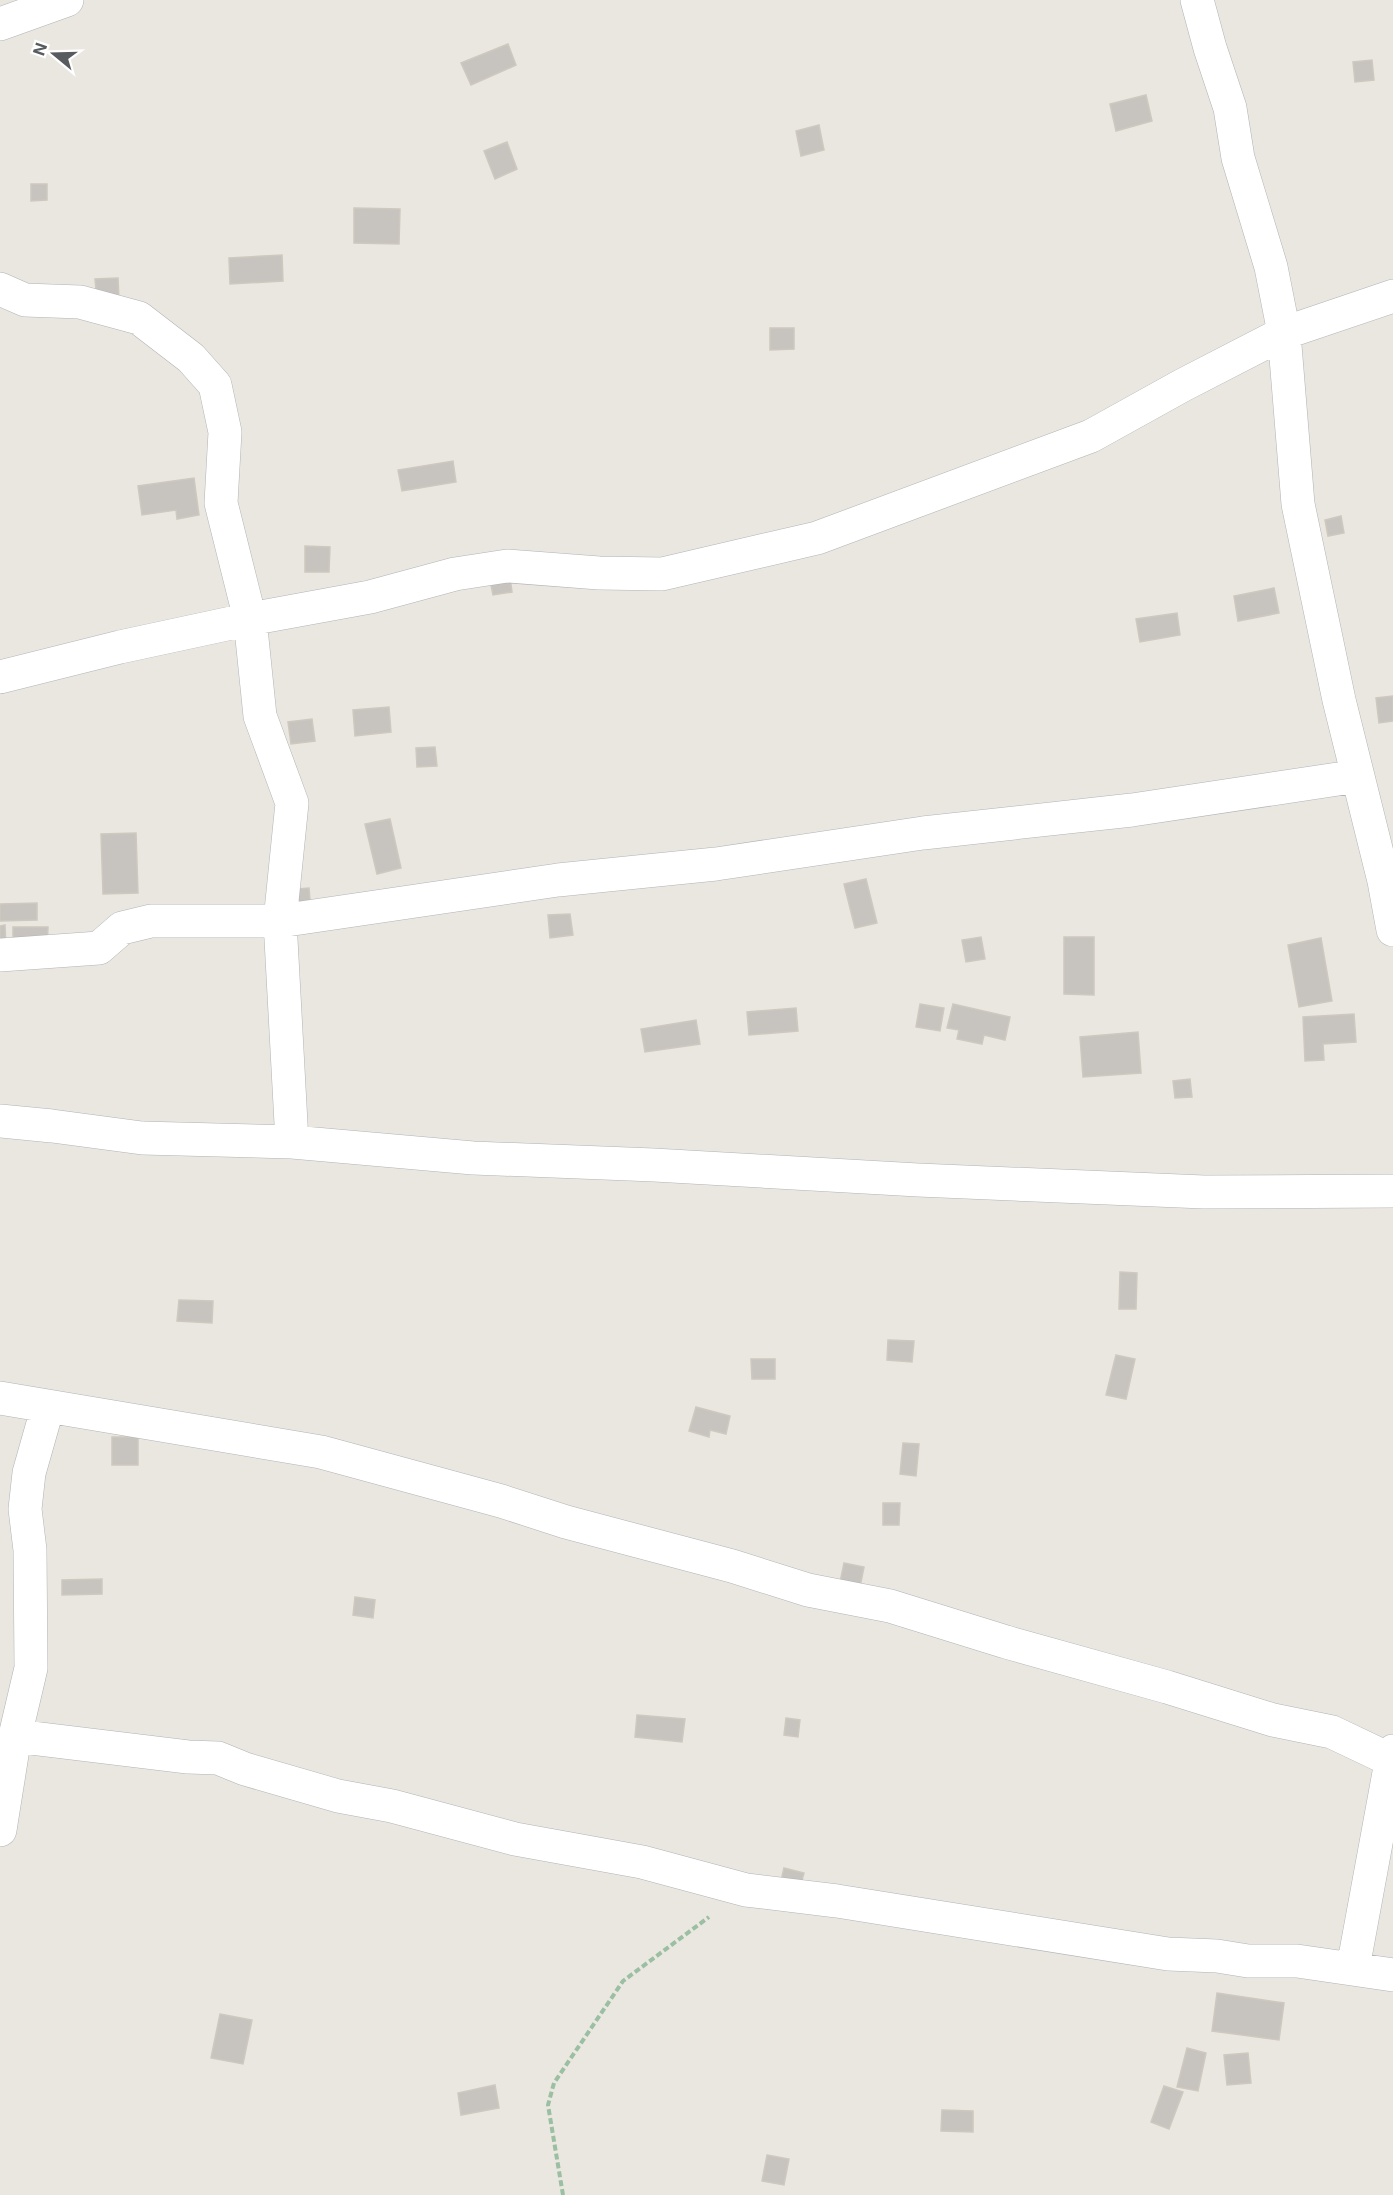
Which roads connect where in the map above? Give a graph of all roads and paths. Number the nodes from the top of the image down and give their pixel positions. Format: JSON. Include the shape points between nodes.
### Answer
{"nodes":[{"id":1,"x":68,"y":0,"type":"edge"},
{"id":2,"x":1197,"y":0,"type":"edge"},
{"id":3,"x":0,"y":24,"type":"edge"},
{"id":4,"x":0,"y":289,"type":"edge"},
{"id":5,"x":1393,"y":296,"type":"edge"},
{"id":6,"x":1284,"y":333,"type":"junction"},
{"id":7,"x":250,"y":619,"type":"junction"},
{"id":8,"x":0,"y":677,"type":"edge"},
{"id":9,"x":1358,"y":777,"type":"junction"},
{"id":10,"x":280,"y":921,"type":"junction"},
{"id":11,"x":1393,"y":930,"type":"edge"},
{"id":12,"x":0,"y":955,"type":"edge"},
{"id":13,"x":0,"y":1121,"type":"edge"},
{"id":14,"x":292,"y":1142,"type":"junction"},
{"id":15,"x":1393,"y":1191,"type":"edge"},
{"id":16,"x":0,"y":1398,"type":"edge"},
{"id":17,"x":48,"y":1406,"type":"junction"},
{"id":18,"x":15,"y":1736,"type":"junction"},
{"id":19,"x":1392,"y":1758,"type":"edge"},
{"id":20,"x":4,"y":1771,"type":"edge"},
{"id":21,"x":0,"y":1830,"type":"edge"},
{"id":22,"x":746,"y":1890,"type":"junction"},
{"id":23,"x":1353,"y":1968,"type":"junction"},
{"id":24,"x":1393,"y":1975,"type":"edge"},
{"id":25,"x":563,"y":2195,"type":"edge"}],
"edges":[{"from":1,"to":3,"type":"street"},
{"from":2,"to":6,"type":"street","via":[[1230,108],[1238,158],[1271,267]]},
{"from":4,"to":7,"type":"street","via":[[25,300],[80,302],[139,318],[191,358],[215,386],[225,432],[221,503]]},
{"from":5,"to":6,"type":"street"},
{"from":6,"to":7,"type":"street","via":[[1090,436],[817,538],[662,574],[507,566]]},
{"from":6,"to":9,"type":"street","via":[[1298,504]]},
{"from":7,"to":8,"type":"street"},
{"from":7,"to":10,"type":"street","via":[[260,716],[292,803]]},
{"from":9,"to":10,"type":"street","via":[[716,864],[558,880]]},
{"from":9,"to":11,"type":"street"},
{"from":10,"to":12,"type":"street","via":[[151,921],[122,928],[99,948]]},
{"from":10,"to":14,"type":"street"},
{"from":13,"to":14,"type":"street","via":[[142,1138]]},
{"from":14,"to":15,"type":"street","via":[[473,1158],[930,1181],[1204,1192]]},
{"from":16,"to":17,"type":"street"},
{"from":17,"to":18,"type":"street","via":[[29,1473],[25,1509],[30,1550],[31,1668]]},
{"from":17,"to":19,"type":"street","via":[[321,1452],[808,1590],[890,1606],[1273,1720],[1332,1732]]},
{"from":18,"to":20,"type":"street"},
{"from":18,"to":22,"type":"street","via":[[219,1758],[338,1796],[392,1806],[515,1839],[642,1862]]},
{"from":19,"to":23,"type":"street"},
{"from":20,"to":21,"type":"street"},
{"from":22,"to":23,"type":"street","via":[[1168,1954]]},
{"from":22,"to":25,"type":"path","via":[[623,1981],[554,2083],[548,2105]]},
{"from":23,"to":24,"type":"street"}]}
